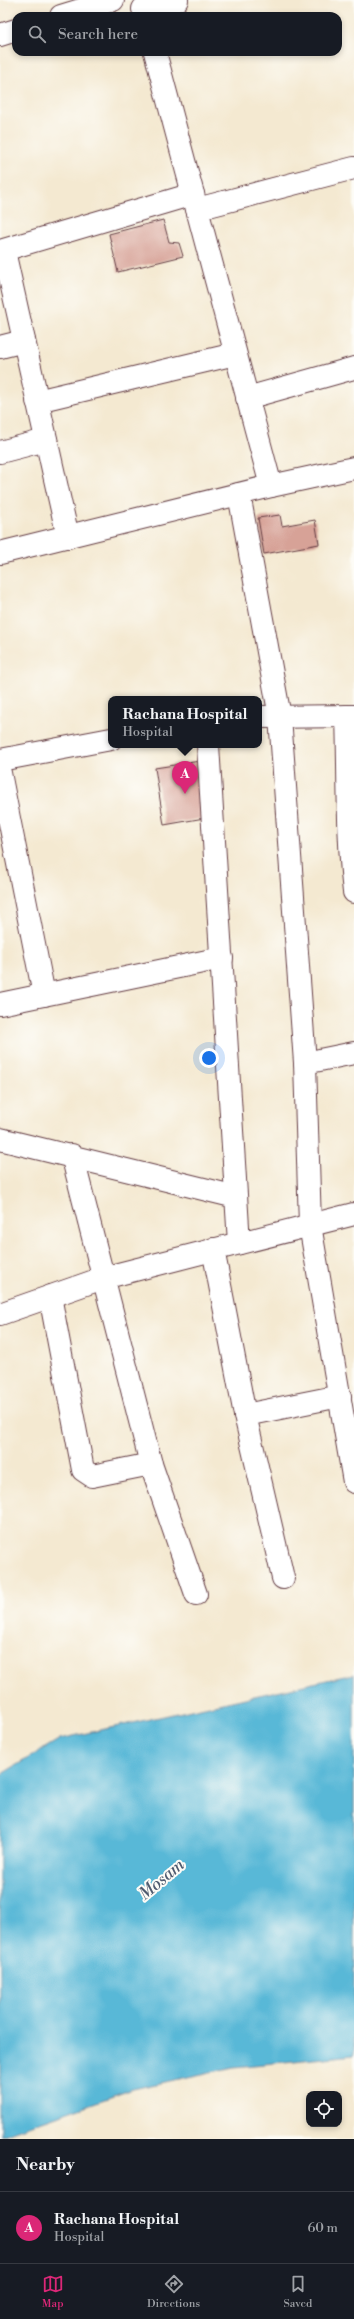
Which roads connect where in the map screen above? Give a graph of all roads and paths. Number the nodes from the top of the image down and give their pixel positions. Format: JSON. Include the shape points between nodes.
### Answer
{"nodes":[{"id":1,"x":113,"y":0,"type":"edge"},
{"id":2,"x":177,"y":0,"type":"edge"},
{"id":3,"x":143,"y":8,"type":"edge"},
{"id":4,"x":75,"y":12,"type":"edge"},
{"id":5,"x":12,"y":31,"type":"edge"},
{"id":6,"x":0,"y":35,"type":"edge"},
{"id":7,"x":156,"y":56,"type":"edge"},
{"id":8,"x":354,"y":168,"type":"edge"},
{"id":9,"x":195,"y":202,"type":"junction"},
{"id":10,"x":2,"y":251,"type":"edge"},
{"id":11,"x":24,"y":341,"type":"junction"},
{"id":12,"x":0,"y":347,"type":"edge"},
{"id":13,"x":236,"y":354,"type":"junction"},
{"id":14,"x":354,"y":368,"type":"edge"},
{"id":15,"x":247,"y":398,"type":"junction"},
{"id":16,"x":37,"y":400,"type":"junction"},
{"id":17,"x":46,"y":440,"type":"junction"},
{"id":18,"x":0,"y":452,"type":"edge"},
{"id":19,"x":354,"y":468,"type":"edge"},
{"id":20,"x":271,"y":486,"type":"junction"},
{"id":21,"x":239,"y":494,"type":"junction"},
{"id":22,"x":68,"y":536,"type":"junction"},
{"id":23,"x":0,"y":553,"type":"edge"},
{"id":24,"x":350,"y":716,"type":"edge"},
{"id":25,"x":262,"y":717,"type":"edge"},
{"id":26,"x":280,"y":717,"type":"junction"},
{"id":27,"x":108,"y":740,"type":"edge"},
{"id":28,"x":208,"y":748,"type":"edge"},
{"id":29,"x":0,"y":760,"type":"edge"},
{"id":30,"x":0,"y":773,"type":"edge"},
{"id":31,"x":8,"y":855,"type":"edge"},
{"id":32,"x":354,"y":892,"type":"edge"},
{"id":33,"x":222,"y":958,"type":"junction"},
{"id":34,"x":44,"y":995,"type":"junction"},
{"id":35,"x":0,"y":1004,"type":"edge"},
{"id":36,"x":354,"y":1054,"type":"edge"},
{"id":37,"x":305,"y":1063,"type":"junction"},
{"id":38,"x":0,"y":1139,"type":"edge"},
{"id":39,"x":72,"y":1155,"type":"junction"},
{"id":40,"x":236,"y":1197,"type":"junction"},
{"id":41,"x":354,"y":1214,"type":"edge"},
{"id":42,"x":310,"y":1225,"type":"junction"},
{"id":43,"x":239,"y":1243,"type":"junction"},
{"id":44,"x":213,"y":1249,"type":"junction"},
{"id":45,"x":103,"y":1278,"type":"junction"},
{"id":46,"x":50,"y":1296,"type":"junction"},
{"id":47,"x":0,"y":1314,"type":"edge"},
{"id":48,"x":345,"y":1402,"type":"edge"},
{"id":49,"x":245,"y":1414,"type":"junction"},
{"id":50,"x":151,"y":1464,"type":"junction"},
{"id":51,"x":354,"y":1482,"type":"edge"},
{"id":52,"x":283,"y":1578,"type":"dead end"},
{"id":53,"x":196,"y":1594,"type":"dead end"}],
"edges":[{"from":1,"to":4,"type":"street"},
{"from":2,"to":3,"type":"street"},
{"from":5,"to":6,"type":"street"},
{"from":7,"to":9,"type":"street"},
{"from":8,"to":9,"type":"street"},
{"from":9,"to":10,"type":"street"},
{"from":9,"to":13,"type":"street"},
{"from":10,"to":11,"type":"street"},
{"from":11,"to":12,"type":"street"},
{"from":11,"to":16,"type":"street"},
{"from":13,"to":15,"type":"street"},
{"from":13,"to":16,"type":"street"},
{"from":14,"to":15,"type":"street"},
{"from":15,"to":20,"type":"street"},
{"from":16,"to":17,"type":"street"},
{"from":17,"to":18,"type":"street"},
{"from":17,"to":22,"type":"street"},
{"from":19,"to":20,"type":"street"},
{"from":20,"to":21,"type":"street"},
{"from":21,"to":22,"type":"street"},
{"from":21,"to":26,"type":"street"},
{"from":22,"to":23,"type":"street"},
{"from":24,"to":26,"type":"street"},
{"from":24,"to":32,"type":"street","via":[[349,838]]},
{"from":25,"to":26,"type":"street"},
{"from":26,"to":37,"type":"street"},
{"from":27,"to":29,"type":"street"},
{"from":28,"to":33,"type":"street"},
{"from":30,"to":31,"type":"street"},
{"from":31,"to":34,"type":"street"},
{"from":33,"to":34,"type":"street"},
{"from":33,"to":40,"type":"street"},
{"from":34,"to":35,"type":"street"},
{"from":36,"to":37,"type":"street"},
{"from":37,"to":42,"type":"street"},
{"from":38,"to":39,"type":"street"},
{"from":39,"to":40,"type":"street"},
{"from":39,"to":45,"type":"street"},
{"from":40,"to":43,"type":"street"},
{"from":41,"to":42,"type":"street"},
{"from":42,"to":43,"type":"street"},
{"from":42,"to":48,"type":"street"},
{"from":43,"to":44,"type":"street"},
{"from":44,"to":45,"type":"street"},
{"from":44,"to":49,"type":"street"},
{"from":45,"to":46,"type":"street"},
{"from":45,"to":50,"type":"street"},
{"from":46,"to":47,"type":"street"},
{"from":46,"to":50,"type":"street","via":[[83,1470],[92,1476]]},
{"from":48,"to":49,"type":"street"},
{"from":48,"to":51,"type":"street"},
{"from":49,"to":52,"type":"street"},
{"from":50,"to":53,"type":"street"}]}
